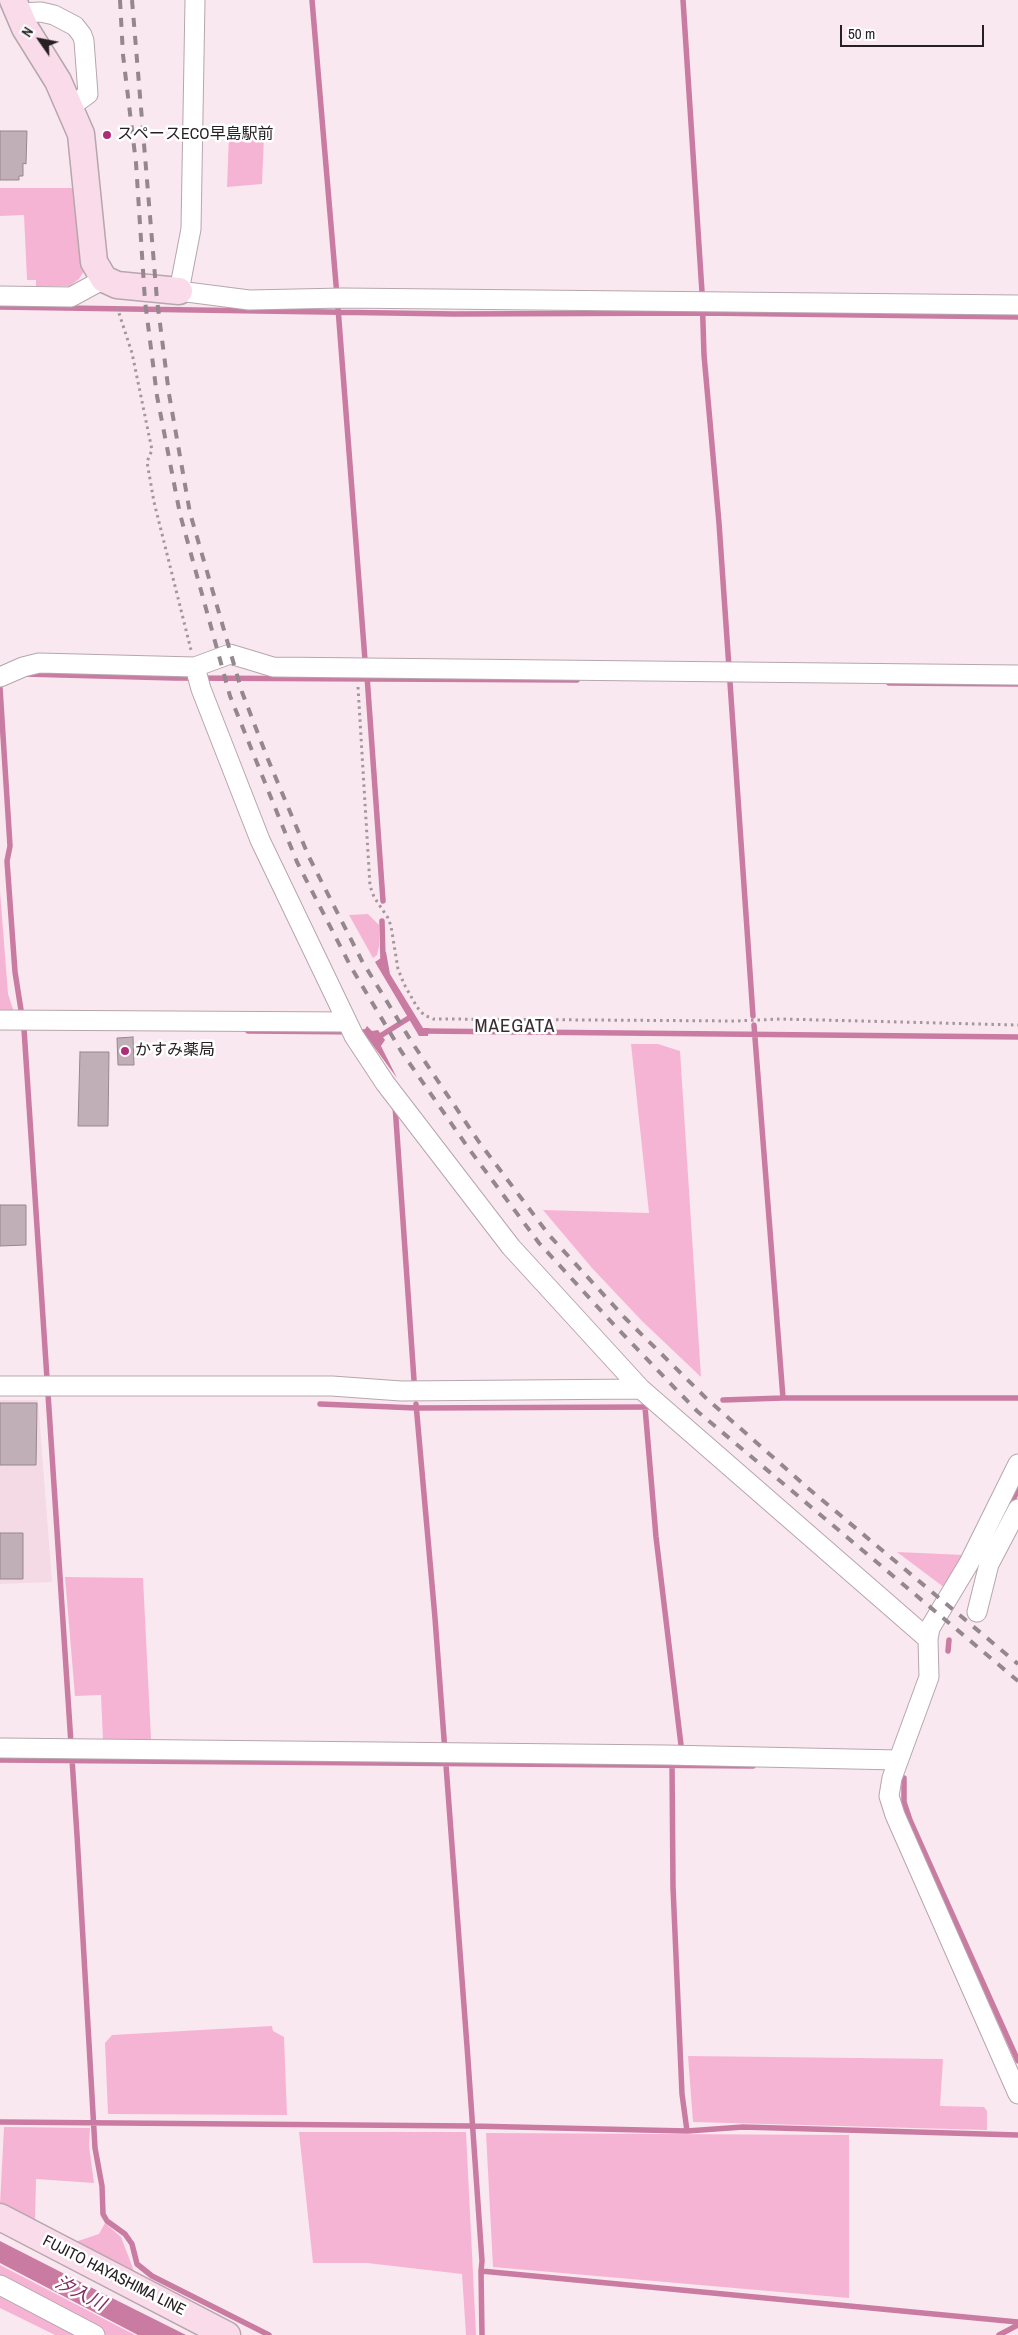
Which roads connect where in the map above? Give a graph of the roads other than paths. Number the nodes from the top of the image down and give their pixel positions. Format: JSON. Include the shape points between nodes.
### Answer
{"nodes":[{"id":1,"x":195,"y":0,"type":"edge"},
{"id":2,"x":15,"y":7,"type":"edge"},
{"id":3,"x":70,"y":107,"type":"junction"},
{"id":4,"x":104,"y":279,"type":"junction"},
{"id":5,"x":160,"y":289,"type":"junction"},
{"id":6,"x":0,"y":296,"type":"edge"},
{"id":7,"x":1018,"y":305,"type":"edge"},
{"id":8,"x":9,"y":673,"type":"edge"},
{"id":9,"x":1018,"y":675,"type":"edge"},
{"id":10,"x":198,"y":676,"type":"junction"},
{"id":11,"x":15,"y":1020,"type":"edge"},
{"id":12,"x":351,"y":1029,"type":"junction"},
{"id":13,"x":0,"y":1386,"type":"edge"},
{"id":14,"x":641,"y":1389,"type":"junction"},
{"id":15,"x":1017,"y":1466,"type":"edge"},
{"id":16,"x":1018,"y":1508,"type":"edge"},
{"id":17,"x":980,"y":1560,"type":"junction"},
{"id":18,"x":977,"y":1612,"type":"dead end"},
{"id":19,"x":928,"y":1639,"type":"junction"},
{"id":20,"x":0,"y":1748,"type":"edge"},
{"id":21,"x":898,"y":1760,"type":"junction"},
{"id":22,"x":1018,"y":2094,"type":"edge"},
{"id":23,"x":0,"y":2217,"type":"edge"},
{"id":24,"x":0,"y":2285,"type":"edge"},
{"id":25,"x":95,"y":2335,"type":"edge"},
{"id":26,"x":228,"y":2335,"type":"edge"}],
"edges":[{"from":1,"to":5,"type":"street","via":[[191,229]]},
{"from":2,"to":3,"type":"street"},
{"from":2,"to":3,"type":"street","via":[[54,15],[75,26],[82,35],[88,94]]},
{"from":3,"to":4,"type":"street","via":[[81,134],[94,262]]},
{"from":4,"to":5,"type":"street","via":[[117,285]]},
{"from":4,"to":6,"type":"street","via":[[71,297]]},
{"from":5,"to":7,"type":"street","via":[[249,300]]},
{"from":8,"to":10,"type":"street","via":[[39,663]]},
{"from":9,"to":10,"type":"street","via":[[273,667],[230,654]]},
{"from":10,"to":12,"type":"street","via":[[260,840]]},
{"from":11,"to":12,"type":"street"},
{"from":12,"to":14,"type":"street","via":[[385,1084],[512,1247]]},
{"from":13,"to":14,"type":"street","via":[[332,1386],[402,1391]]},
{"from":14,"to":19,"type":"street"},
{"from":15,"to":17,"type":"street"},
{"from":16,"to":17,"type":"street"},
{"from":17,"to":18,"type":"street"},
{"from":17,"to":19,"type":"street","via":[[930,1628]]},
{"from":19,"to":21,"type":"street","via":[[929,1677]]},
{"from":20,"to":21,"type":"street"},
{"from":21,"to":22,"type":"street","via":[[889,1796],[895,1815]]},
{"from":23,"to":26,"type":"street","name":"FUJITO HAYASHIMA LINE"},
{"from":24,"to":25,"type":"street"}]}
